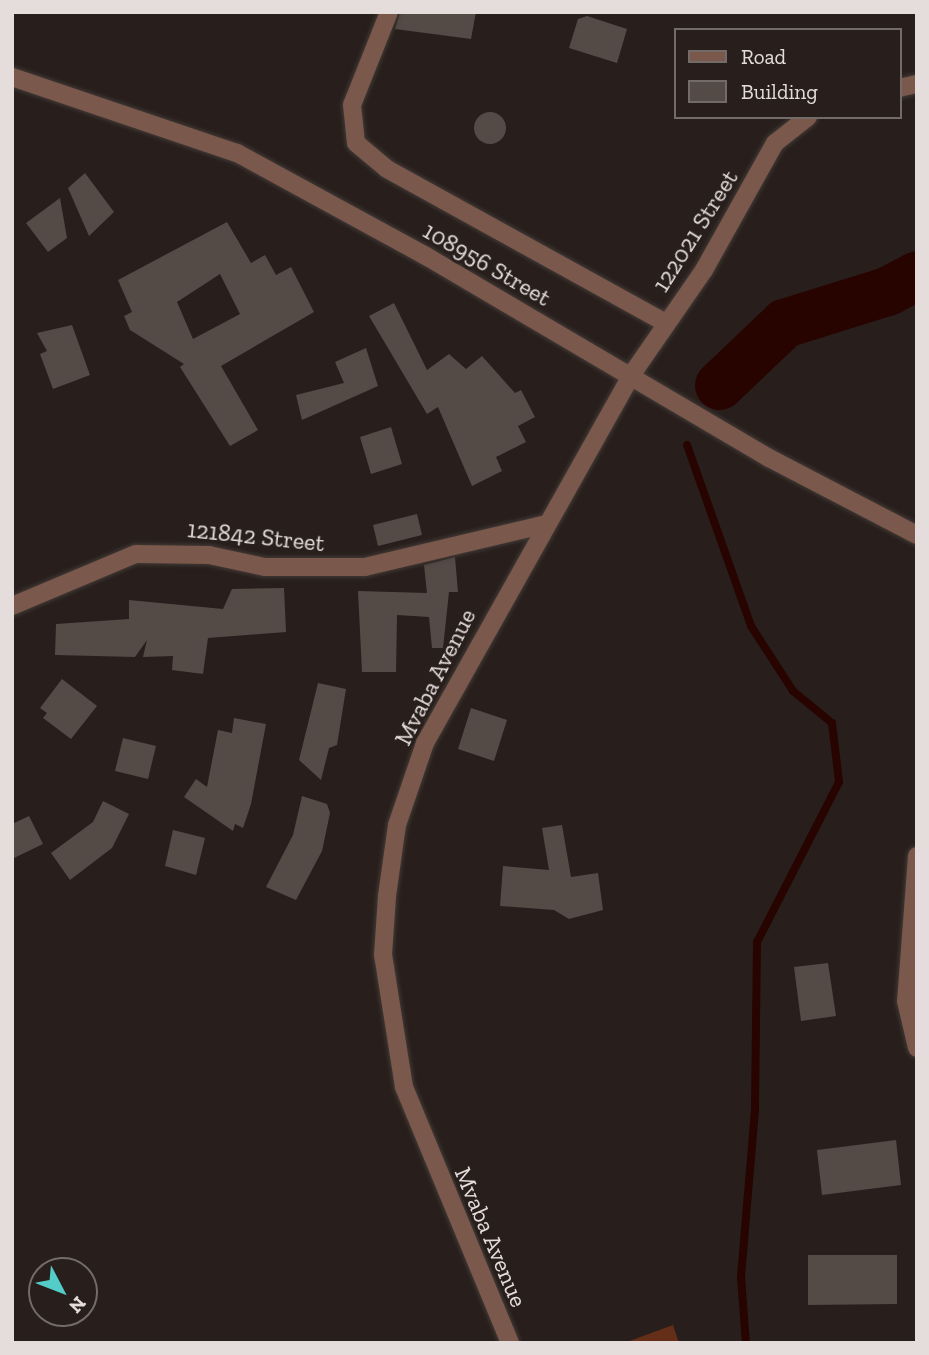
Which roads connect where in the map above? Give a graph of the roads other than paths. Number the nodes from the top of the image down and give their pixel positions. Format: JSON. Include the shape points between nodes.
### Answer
{"nodes":[{"id":1,"x":389,"y":12,"type":"edge"},
{"id":2,"x":12,"y":77,"type":"edge"},
{"id":3,"x":805,"y":119,"type":"edge"},
{"id":4,"x":666,"y":323,"type":"junction"},
{"id":5,"x":630,"y":377,"type":"junction"},
{"id":6,"x":543,"y":525,"type":"junction"},
{"id":7,"x":917,"y":535,"type":"edge"},
{"id":8,"x":12,"y":606,"type":"edge"},
{"id":9,"x":917,"y":856,"type":"edge"},
{"id":10,"x":917,"y":1048,"type":"edge"},
{"id":11,"x":510,"y":1343,"type":"edge"}],
"edges":[{"from":1,"to":4,"type":"street","via":[[352,105],[356,144],[387,169]]},
{"from":2,"to":5,"type":"street","name":"108956 Street","via":[[237,153]]},
{"from":3,"to":4,"type":"street","name":"122021 Street","via":[[775,143],[704,270]]},
{"from":4,"to":5,"type":"street","name":"122021 Street"},
{"from":5,"to":6,"type":"street","name":"Mvaba Avenue"},
{"from":5,"to":7,"type":"street","name":"108956 Street"},
{"from":6,"to":8,"type":"street","name":"121842 Street","via":[[365,567],[265,567],[209,555],[136,554]]},
{"from":6,"to":11,"type":"street","name":"Mvaba Avenue","via":[[425,743],[397,825],[383,955],[404,1087]]},
{"from":9,"to":10,"type":"street","via":[[906,1001]]}]}
